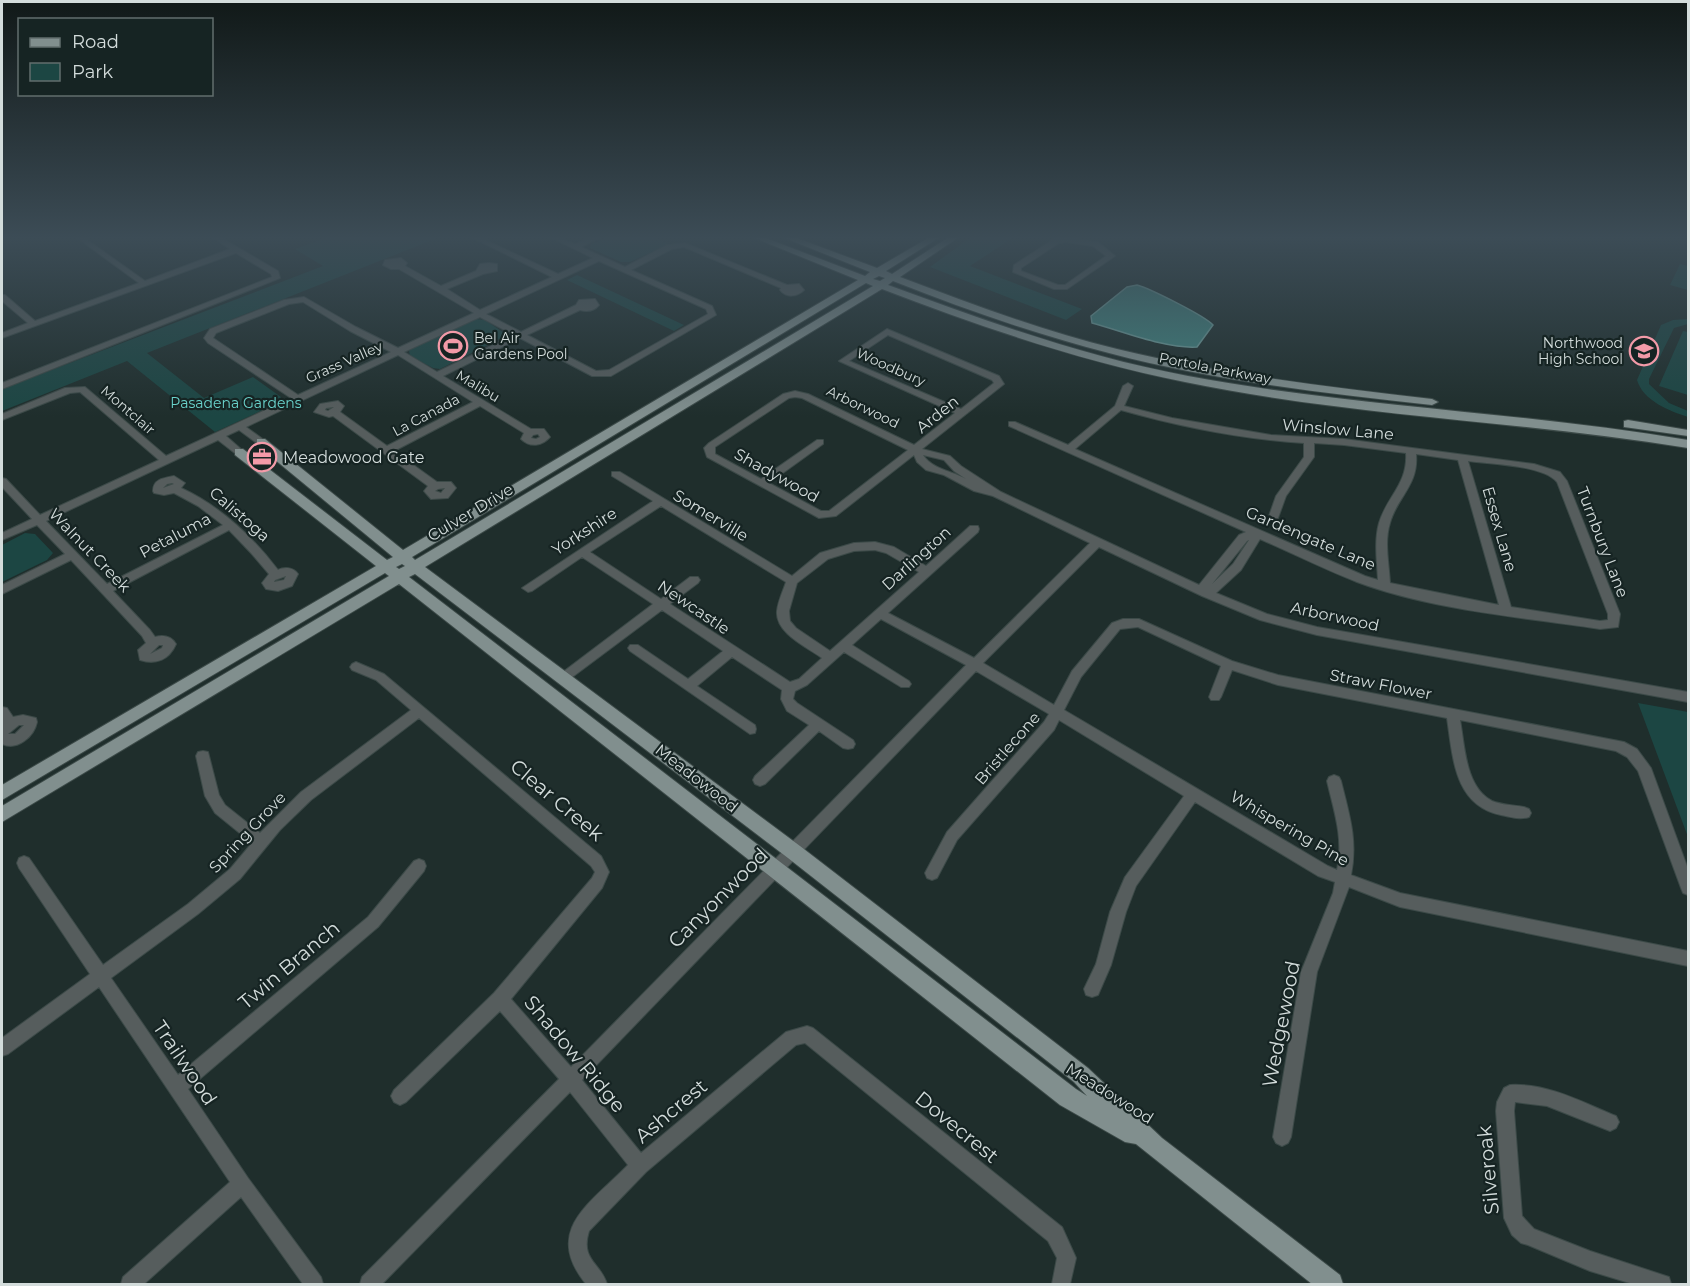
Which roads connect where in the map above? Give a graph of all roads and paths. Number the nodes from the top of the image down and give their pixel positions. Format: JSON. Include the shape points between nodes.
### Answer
{"nodes":[{"id":1,"x":2,"y":297,"type":"edge"},
{"id":2,"x":109,"y":297,"type":"edge"},
{"id":3,"x":228,"y":297,"type":"edge"},
{"id":4,"x":455,"y":297,"type":"edge"},
{"id":5,"x":517,"y":297,"type":"edge"},
{"id":6,"x":683,"y":297,"type":"edge"},
{"id":7,"x":836,"y":297,"type":"edge"},
{"id":8,"x":860,"y":297,"type":"edge"},
{"id":9,"x":914,"y":297,"type":"edge"},
{"id":10,"x":948,"y":297,"type":"edge"},
{"id":11,"x":579,"y":307,"type":"dead end"},
{"id":12,"x":480,"y":314,"type":"junction"},
{"id":13,"x":34,"y":324,"type":"junction"},
{"id":14,"x":519,"y":335,"type":"junction"},
{"id":15,"x":2,"y":336,"type":"edge"},
{"id":16,"x":398,"y":352,"type":"junction"},
{"id":17,"x":843,"y":361,"type":"joint"},
{"id":18,"x":436,"y":376,"type":"junction"},
{"id":19,"x":2,"y":386,"type":"edge"},
{"id":20,"x":1128,"y":386,"type":"dead end"},
{"id":21,"x":795,"y":394,"type":"joint"},
{"id":22,"x":297,"y":398,"type":"junction"},
{"id":23,"x":478,"y":403,"type":"junction"},
{"id":24,"x":1119,"y":407,"type":"junction"},
{"id":25,"x":334,"y":412,"type":"dead end"},
{"id":26,"x":962,"y":413,"type":"junction"},
{"id":27,"x":2,"y":417,"type":"edge"},
{"id":28,"x":1012,"y":424,"type":"dead end"},
{"id":29,"x":239,"y":426,"type":"junction"},
{"id":30,"x":529,"y":432,"type":"dead end"},
{"id":31,"x":1689,"y":433,"type":"edge"},
{"id":32,"x":219,"y":435,"type":"junction"},
{"id":33,"x":1309,"y":441,"type":"junction"},
{"id":34,"x":820,"y":442,"type":"dead end"},
{"id":35,"x":262,"y":444,"type":"junction"},
{"id":36,"x":1689,"y":444,"type":"edge"},
{"id":37,"x":1069,"y":449,"type":"junction"},
{"id":38,"x":916,"y":450,"type":"junction"},
{"id":39,"x":386,"y":451,"type":"junction"},
{"id":40,"x":1410,"y":451,"type":"junction"},
{"id":41,"x":242,"y":454,"type":"junction"},
{"id":42,"x":1462,"y":458,"type":"junction"},
{"id":43,"x":166,"y":461,"type":"junction"},
{"id":44,"x":616,"y":474,"type":"dead end"},
{"id":45,"x":1556,"y":474,"type":"joint"},
{"id":46,"x":2,"y":481,"type":"edge"},
{"id":47,"x":762,"y":483,"type":"junction"},
{"id":48,"x":435,"y":486,"type":"dead end"},
{"id":49,"x":175,"y":489,"type":"dead end"},
{"id":50,"x":659,"y":502,"type":"junction"},
{"id":51,"x":832,"y":514,"type":"joint"},
{"id":52,"x":1274,"y":516,"type":"dead end"},
{"id":53,"x":38,"y":520,"type":"junction"},
{"id":54,"x":228,"y":526,"type":"junction"},
{"id":55,"x":974,"y":529,"type":"dead end"},
{"id":56,"x":1257,"y":532,"type":"junction"},
{"id":57,"x":2,"y":537,"type":"edge"},
{"id":58,"x":1098,"y":541,"type":"junction"},
{"id":59,"x":582,"y":552,"type":"junction"},
{"id":60,"x":72,"y":555,"type":"junction"},
{"id":61,"x":402,"y":557,"type":"junction"},
{"id":62,"x":414,"y":566,"type":"junction"},
{"id":63,"x":393,"y":570,"type":"junction"},
{"id":64,"x":926,"y":571,"type":"junction"},
{"id":65,"x":275,"y":574,"type":"dead end"},
{"id":66,"x":694,"y":580,"type":"dead end"},
{"id":67,"x":792,"y":581,"type":"junction"},
{"id":68,"x":1384,"y":586,"type":"junction"},
{"id":69,"x":528,"y":588,"type":"dead end"},
{"id":70,"x":2,"y":590,"type":"edge"},
{"id":71,"x":105,"y":590,"type":"junction"},
{"id":72,"x":1206,"y":593,"type":"junction"},
{"id":73,"x":662,"y":605,"type":"junction"},
{"id":74,"x":1506,"y":610,"type":"junction"},
{"id":75,"x":879,"y":613,"type":"junction"},
{"id":76,"x":1131,"y":622,"type":"joint"},
{"id":77,"x":1614,"y":624,"type":"joint"},
{"id":78,"x":152,"y":643,"type":"dead end"},
{"id":79,"x":843,"y":646,"type":"junction"},
{"id":80,"x":634,"y":648,"type":"dead end"},
{"id":81,"x":731,"y":651,"type":"junction"},
{"id":82,"x":830,"y":657,"type":"junction"},
{"id":83,"x":975,"y":664,"type":"junction"},
{"id":84,"x":1228,"y":664,"type":"junction"},
{"id":85,"x":356,"y":668,"type":"dead end"},
{"id":86,"x":563,"y":678,"type":"junction"},
{"id":87,"x":905,"y":684,"type":"dead end"},
{"id":88,"x":688,"y":686,"type":"junction"},
{"id":89,"x":789,"y":688,"type":"junction"},
{"id":90,"x":1215,"y":697,"type":"dead end"},
{"id":91,"x":1689,"y":697,"type":"edge"},
{"id":92,"x":419,"y":711,"type":"junction"},
{"id":93,"x":2,"y":712,"type":"edge"},
{"id":94,"x":1057,"y":713,"type":"junction"},
{"id":95,"x":1453,"y":714,"type":"junction"},
{"id":96,"x":818,"y":724,"type":"junction"},
{"id":97,"x":750,"y":729,"type":"dead end"},
{"id":98,"x":4,"y":731,"type":"edge"},
{"id":99,"x":848,"y":744,"type":"dead end"},
{"id":100,"x":202,"y":756,"type":"dead end"},
{"id":101,"x":760,"y":780,"type":"dead end"},
{"id":102,"x":1334,"y":781,"type":"dead end"},
{"id":103,"x":2,"y":793,"type":"edge"},
{"id":104,"x":1194,"y":793,"type":"junction"},
{"id":105,"x":1524,"y":813,"type":"dead end"},
{"id":106,"x":2,"y":815,"type":"edge"},
{"id":107,"x":261,"y":842,"type":"junction"},
{"id":108,"x":794,"y":852,"type":"junction"},
{"id":109,"x":24,"y":863,"type":"dead end"},
{"id":110,"x":419,"y":866,"type":"dead end"},
{"id":111,"x":777,"y":868,"type":"junction"},
{"id":112,"x":932,"y":873,"type":"dead end"},
{"id":113,"x":1344,"y":880,"type":"junction"},
{"id":114,"x":1689,"y":888,"type":"edge"},
{"id":115,"x":1689,"y":959,"type":"edge"},
{"id":116,"x":100,"y":976,"type":"junction"},
{"id":117,"x":1092,"y":989,"type":"dead end"},
{"id":118,"x":500,"y":999,"type":"junction"},
{"id":119,"x":807,"y":1034,"type":"joint"},
{"id":120,"x":2,"y":1048,"type":"edge"},
{"id":121,"x":570,"y":1079,"type":"junction"},
{"id":122,"x":176,"y":1088,"type":"junction"},
{"id":123,"x":400,"y":1096,"type":"dead end"},
{"id":124,"x":1610,"y":1122,"type":"dead end"},
{"id":125,"x":1282,"y":1137,"type":"dead end"},
{"id":126,"x":1154,"y":1146,"type":"junction"},
{"id":127,"x":640,"y":1166,"type":"junction"},
{"id":128,"x":242,"y":1184,"type":"junction"},
{"id":129,"x":130,"y":1284,"type":"edge"},
{"id":130,"x":314,"y":1284,"type":"edge"},
{"id":131,"x":369,"y":1284,"type":"edge"},
{"id":132,"x":598,"y":1284,"type":"edge"},
{"id":133,"x":1061,"y":1284,"type":"edge"},
{"id":134,"x":1331,"y":1284,"type":"edge"},
{"id":135,"x":1662,"y":1284,"type":"edge"}],
"edges":[{"from":1,"to":13,"type":"street"},
{"from":2,"to":13,"type":"street"},
{"from":3,"to":19,"type":"street"},
{"from":4,"to":12,"type":"street"},
{"from":5,"to":12,"type":"street","name":"Grass Valley"},
{"from":6,"to":14,"type":"street","via":[[711,310],[711,317],[611,373],[591,373]]},
{"from":7,"to":61,"type":"main road","name":"Culver Drive"},
{"from":8,"to":62,"type":"main road","name":"Culver Drive"},
{"from":9,"to":36,"type":"main road","name":"Portola Parkway","via":[[1040,342],[1183,378],[1332,402],[1565,426]]},
{"from":10,"to":31,"type":"main road","name":"Portola Parkway","via":[[1110,350],[1185,368],[1339,392]]},
{"from":11,"to":14,"type":"street"},
{"from":12,"to":14,"type":"street"},
{"from":12,"to":16,"type":"street","name":"Grass Valley"},
{"from":13,"to":15,"type":"street"},
{"from":14,"to":18,"type":"street"},
{"from":16,"to":18,"type":"street","name":"Malibu"},
{"from":16,"to":22,"type":"street","name":"Grass Valley"},
{"from":16,"to":22,"type":"street","name":"Malibu","via":[[304,299],[213,331],[208,338]]},
{"from":17,"to":26,"type":"street","name":"Woodbury"},
{"from":17,"to":26,"type":"street","name":"Arden","via":[[887,332],[996,378],[999,384]]},
{"from":18,"to":23,"type":"street","name":"Malibu"},
{"from":20,"to":24,"type":"street"},
{"from":21,"to":38,"type":"street","name":"Arborwood"},
{"from":21,"to":47,"type":"street","name":"Shadywood","via":[[786,396],[709,448],[710,455]]},
{"from":22,"to":29,"type":"street","name":"Grass Valley"},
{"from":23,"to":30,"type":"street","name":"Malibu"},
{"from":23,"to":39,"type":"street","name":"La Canada"},
{"from":24,"to":33,"type":"street","name":"Winslow Lane","via":[[1197,426]]},
{"from":24,"to":37,"type":"street"},
{"from":25,"to":39,"type":"street"},
{"from":26,"to":38,"type":"street","name":"Arden"},
{"from":27,"to":43,"type":"street","name":"Montclair","via":[[68,390],[82,389]]},
{"from":28,"to":37,"type":"street","name":"Gardengate Lane"},
{"from":29,"to":32,"type":"street","name":"Grass Valley"},
{"from":29,"to":35,"type":"street","name":"Meadowood"},
{"from":32,"to":41,"type":"street","name":"Meadowood"},
{"from":32,"to":43,"type":"street","name":"Grass Valley"},
{"from":33,"to":40,"type":"street","name":"Winslow Lane"},
{"from":33,"to":52,"type":"street","via":[[1309,457],[1281,496]]},
{"from":34,"to":47,"type":"street"},
{"from":35,"to":41,"type":"street"},
{"from":35,"to":61,"type":"main road","name":"Meadowood"},
{"from":37,"to":56,"type":"street","name":"Gardengate Lane"},
{"from":38,"to":51,"type":"street","name":"Arden"},
{"from":38,"to":58,"type":"street","name":"Arborwood","via":[[930,468]]},
{"from":39,"to":48,"type":"street"},
{"from":40,"to":42,"type":"street","name":"Winslow Lane"},
{"from":40,"to":68,"type":"street","via":[[1413,473],[1389,509],[1383,527]]},
{"from":41,"to":63,"type":"main road","name":"Meadowood"},
{"from":42,"to":45,"type":"street","name":"Winslow Lane","via":[[1534,467]]},
{"from":42,"to":74,"type":"street","name":"Essex Lane"},
{"from":43,"to":53,"type":"street","name":"Grass Valley"},
{"from":44,"to":50,"type":"street","name":"Somerville"},
{"from":45,"to":77,"type":"street","name":"Turnbury Lane","via":[[1614,614]]},
{"from":46,"to":53,"type":"street","name":"Walnut Creek"},
{"from":47,"to":51,"type":"street","name":"Shadywood","via":[[819,515]]},
{"from":49,"to":54,"type":"street","name":"Calistoga","via":[[194,496]]},
{"from":50,"to":59,"type":"street","name":"Yorkshire"},
{"from":50,"to":67,"type":"street","name":"Somerville"},
{"from":53,"to":57,"type":"street","name":"Grass Valley"},
{"from":53,"to":60,"type":"street","name":"Walnut Creek"},
{"from":54,"to":65,"type":"street","name":"Calistoga","via":[[262,555]]},
{"from":54,"to":71,"type":"street","name":"Petaluma"},
{"from":55,"to":64,"type":"street","name":"Darlington"},
{"from":56,"to":68,"type":"street","name":"Gardengate Lane"},
{"from":56,"to":72,"type":"street","via":[[1255,543],[1242,559],[1216,590]]},
{"from":58,"to":72,"type":"street","name":"Arborwood"},
{"from":58,"to":83,"type":"street","name":"Canyonwood"},
{"from":59,"to":69,"type":"street","name":"Yorkshire"},
{"from":59,"to":73,"type":"street","name":"Newcastle"},
{"from":60,"to":70,"type":"street"},
{"from":60,"to":71,"type":"street","name":"Walnut Creek"},
{"from":61,"to":62,"type":"main road","name":"Meadowood"},
{"from":61,"to":63,"type":"main road","name":"Culver Drive"},
{"from":62,"to":63,"type":"main road","name":"Culver Drive"},
{"from":62,"to":86,"type":"main road","name":"Meadowood"},
{"from":63,"to":103,"type":"main road","name":"Culver Drive"},
{"from":63,"to":106,"type":"main road","name":"Culver Drive"},
{"from":63,"to":111,"type":"main road","name":"Meadowood"},
{"from":64,"to":67,"type":"street","via":[[890,550],[854,547],[824,556]]},
{"from":64,"to":75,"type":"street","name":"Darlington"},
{"from":66,"to":73,"type":"street"},
{"from":67,"to":82,"type":"street","via":[[783,611],[784,622]]},
{"from":68,"to":74,"type":"street","name":"Gardengate Lane"},
{"from":71,"to":78,"type":"street","name":"Walnut Creek"},
{"from":72,"to":91,"type":"street","name":"Arborwood","via":[[1264,617],[1317,631]]},
{"from":73,"to":81,"type":"street","name":"Newcastle"},
{"from":73,"to":86,"type":"street"},
{"from":74,"to":77,"type":"street","name":"Gardengate Lane"},
{"from":75,"to":79,"type":"street","name":"Darlington"},
{"from":75,"to":83,"type":"street","name":"Darlington"},
{"from":76,"to":84,"type":"street","name":"Straw Flower"},
{"from":76,"to":94,"type":"street","name":"Bristlecone","via":[[1116,626],[1090,656],[1076,674]]},
{"from":79,"to":82,"type":"street","name":"Darlington"},
{"from":79,"to":87,"type":"street"},
{"from":80,"to":88,"type":"street"},
{"from":81,"to":88,"type":"street"},
{"from":81,"to":89,"type":"street","name":"Newcastle"},
{"from":82,"to":89,"type":"street","name":"Darlington","via":[[803,682]]},
{"from":83,"to":94,"type":"street","name":"Whispering Pine"},
{"from":83,"to":108,"type":"street","name":"Canyonwood"},
{"from":84,"to":90,"type":"street"},
{"from":84,"to":95,"type":"street","name":"Straw Flower","via":[[1278,680]]},
{"from":85,"to":92,"type":"street","name":"Clear Creek","via":[[380,677]]},
{"from":86,"to":108,"type":"main road","name":"Meadowood"},
{"from":88,"to":97,"type":"street"},
{"from":89,"to":96,"type":"street","via":[[792,707]]},
{"from":92,"to":107,"type":"street","name":"Spring Grove","via":[[315,789]]},
{"from":92,"to":118,"type":"street","name":"Clear Creek","via":[[596,861],[602,872]]},
{"from":93,"to":98,"type":"street"},
{"from":94,"to":104,"type":"street","name":"Whispering Pine"},
{"from":94,"to":112,"type":"street","name":"Bristlecone","via":[[952,836]]},
{"from":95,"to":105,"type":"street","via":[[1466,782],[1473,794],[1486,805]]},
{"from":95,"to":114,"type":"street","name":"Straw Flower","via":[[1608,743],[1632,753],[1644,768]]},
{"from":96,"to":99,"type":"street"},
{"from":96,"to":101,"type":"street"},
{"from":100,"to":107,"type":"street","via":[[212,796],[220,809]]},
{"from":102,"to":113,"type":"street","name":"Wedgewood","via":[[1347,836]]},
{"from":104,"to":113,"type":"street","name":"Whispering Pine"},
{"from":104,"to":117,"type":"street","via":[[1130,882]]},
{"from":107,"to":116,"type":"street","name":"Spring Grove","via":[[235,874],[193,909]]},
{"from":108,"to":111,"type":"street","name":"Canyonwood"},
{"from":108,"to":126,"type":"main road","name":"Meadowood","via":[[1081,1076]]},
{"from":109,"to":116,"type":"street","name":"Trailwood"},
{"from":110,"to":122,"type":"street","name":"Twin Branch","via":[[373,922]]},
{"from":111,"to":121,"type":"street","name":"Canyonwood"},
{"from":111,"to":126,"type":"main road","name":"Meadowood","via":[[1068,1097]]},
{"from":113,"to":115,"type":"street","name":"Whispering Pine","via":[[1400,900]]},
{"from":113,"to":125,"type":"street","name":"Wedgewood","via":[[1309,972]]},
{"from":116,"to":120,"type":"street","name":"Spring Grove"},
{"from":116,"to":122,"type":"street","name":"Trailwood"},
{"from":118,"to":121,"type":"street","name":"Shadow Ridge"},
{"from":118,"to":123,"type":"street","name":"Clear Creek"},
{"from":119,"to":127,"type":"street","name":"Ashcrest","via":[[792,1038]]},
{"from":119,"to":133,"type":"street","name":"Dovecrest","via":[[1055,1234],[1067,1253]]},
{"from":121,"to":127,"type":"street","name":"Shadow Ridge"},
{"from":121,"to":131,"type":"street","name":"Canyonwood"},
{"from":122,"to":128,"type":"street","name":"Trailwood"},
{"from":124,"to":135,"type":"street","name":"Silveroak","via":[[1532,1095],[1510,1094],[1505,1111],[1513,1218],[1528,1236]]},
{"from":126,"to":134,"type":"main road","name":"Meadowood"},
{"from":127,"to":132,"type":"street","name":"Ashcrest","via":[[595,1210],[577,1237],[577,1254]]},
{"from":128,"to":129,"type":"street"},
{"from":128,"to":130,"type":"street","name":"Trailwood"}]}
